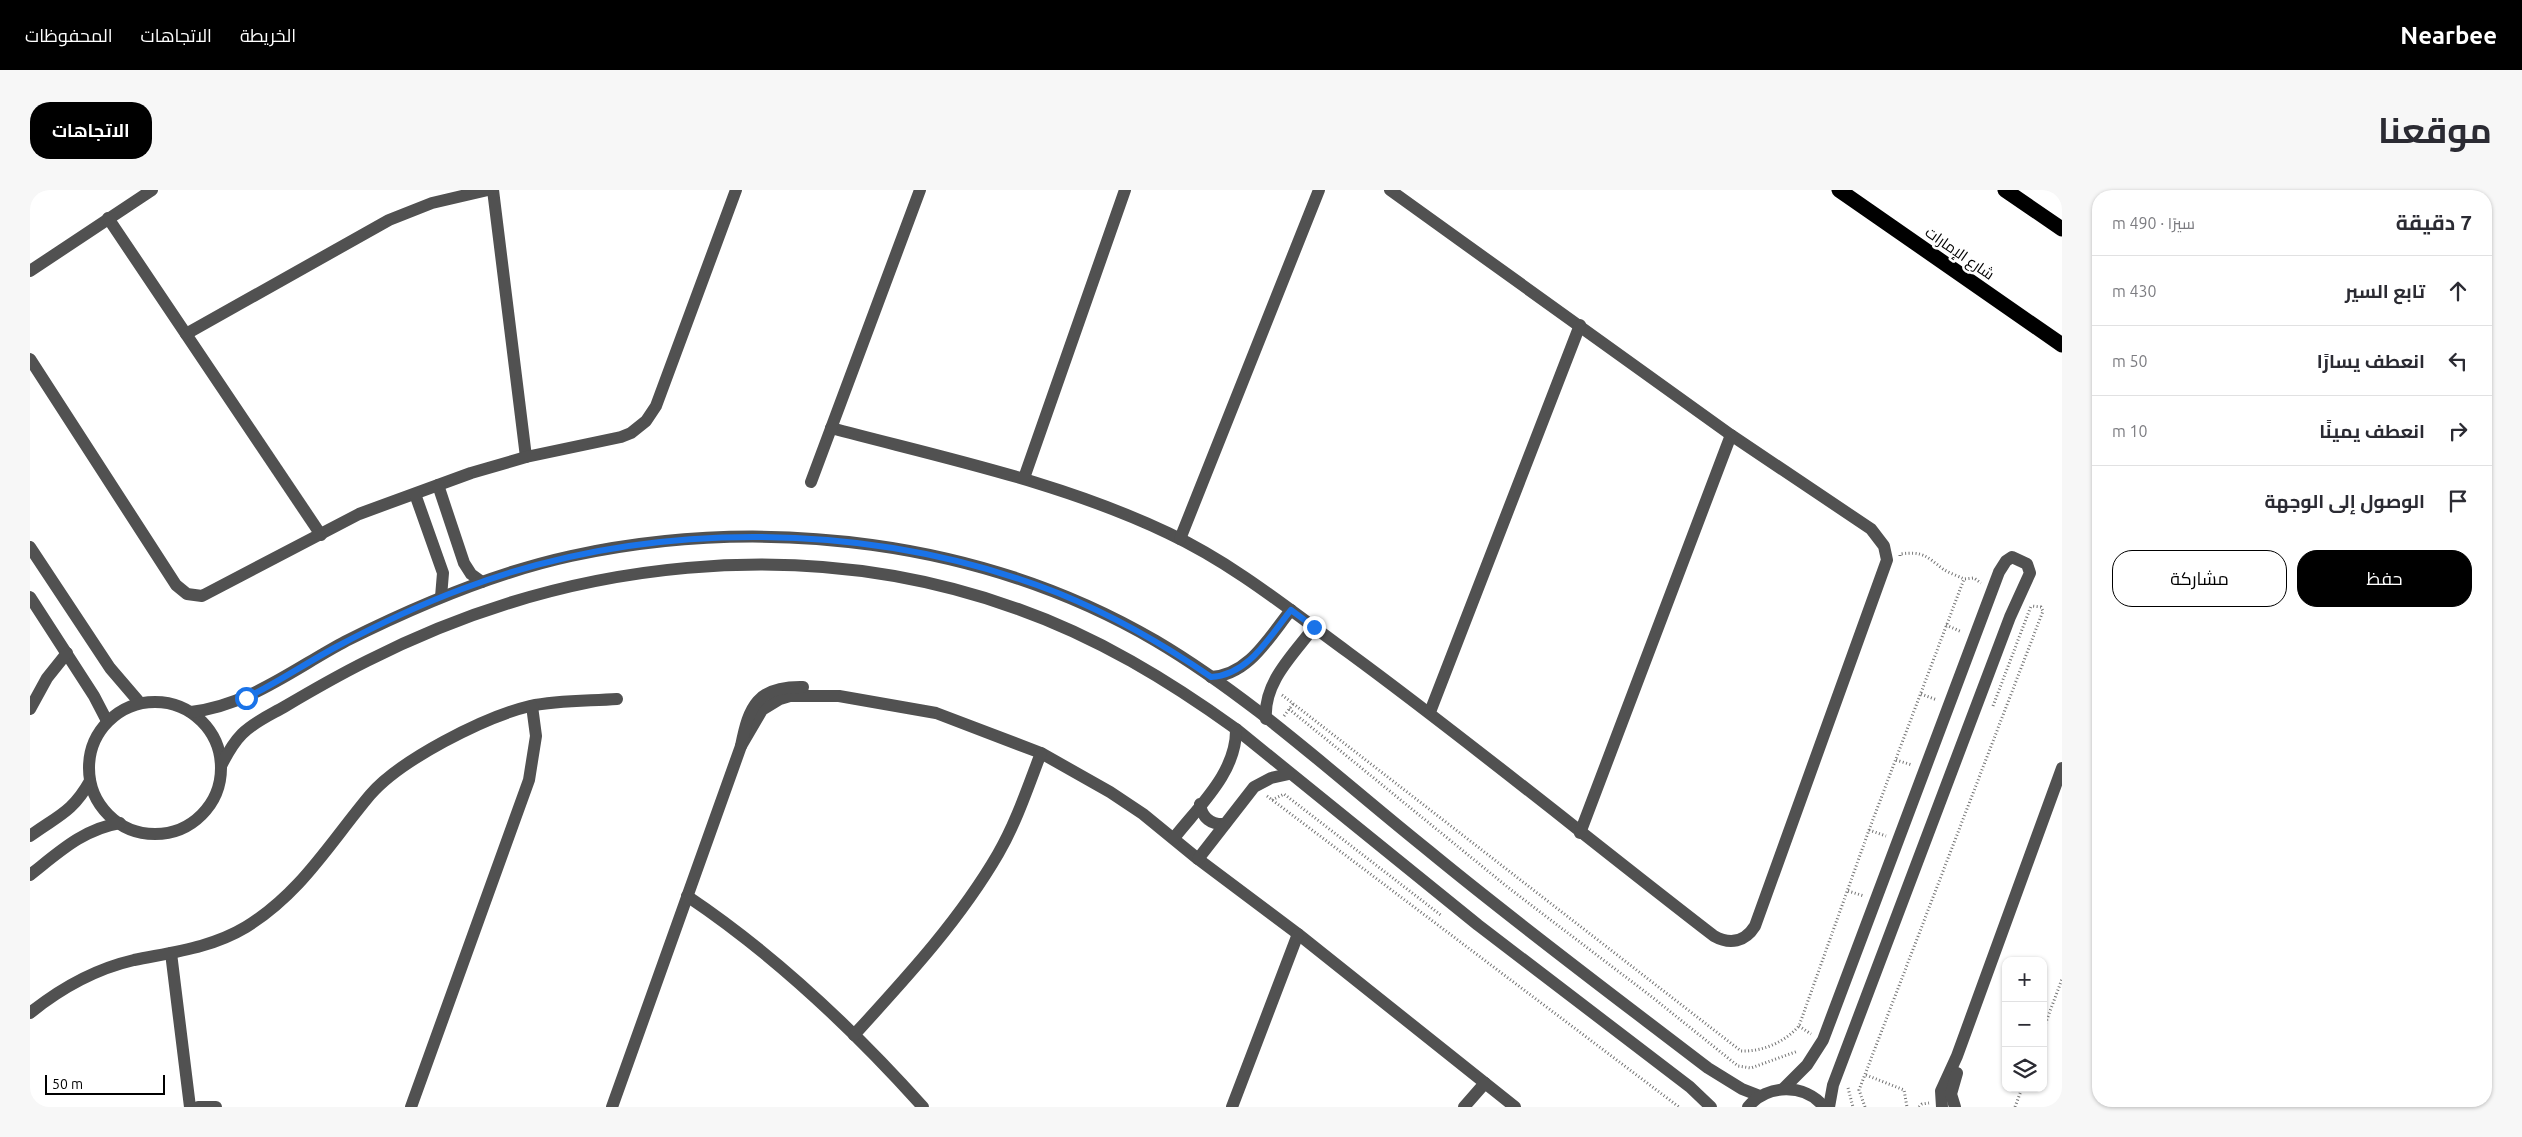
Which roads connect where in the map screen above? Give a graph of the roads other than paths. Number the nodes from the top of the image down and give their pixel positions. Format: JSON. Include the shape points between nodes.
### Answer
{"nodes":[{"id":1,"x":152,"y":190,"type":"edge"},
{"id":2,"x":488,"y":190,"type":"edge"},
{"id":3,"x":493,"y":190,"type":"edge"},
{"id":4,"x":736,"y":190,"type":"edge"},
{"id":5,"x":920,"y":190,"type":"edge"},
{"id":6,"x":1125,"y":190,"type":"edge"},
{"id":7,"x":1319,"y":190,"type":"edge"},
{"id":8,"x":1390,"y":190,"type":"edge"},
{"id":9,"x":1839,"y":190,"type":"edge"},
{"id":10,"x":2005,"y":190,"type":"edge"},
{"id":11,"x":108,"y":218,"type":"junction"},
{"id":12,"x":2062,"y":229,"type":"edge"},
{"id":13,"x":30,"y":271,"type":"edge"},
{"id":14,"x":1580,"y":325,"type":"junction"},
{"id":15,"x":186,"y":334,"type":"junction"},
{"id":16,"x":2062,"y":345,"type":"edge"},
{"id":17,"x":30,"y":359,"type":"edge"},
{"id":18,"x":831,"y":428,"type":"junction"},
{"id":19,"x":1731,"y":435,"type":"junction"},
{"id":20,"x":526,"y":457,"type":"junction"},
{"id":21,"x":1024,"y":478,"type":"junction"},
{"id":22,"x":811,"y":482,"type":"dead end"},
{"id":23,"x":438,"y":485,"type":"junction"},
{"id":24,"x":415,"y":494,"type":"junction"},
{"id":25,"x":321,"y":534,"type":"junction"},
{"id":26,"x":1180,"y":539,"type":"junction"},
{"id":27,"x":30,"y":547,"type":"edge"},
{"id":28,"x":482,"y":582,"type":"junction"},
{"id":29,"x":30,"y":597,"type":"edge"},
{"id":30,"x":441,"y":597,"type":"junction"},
{"id":31,"x":1291,"y":610,"type":"junction"},
{"id":32,"x":1314,"y":627,"type":"junction"},
{"id":33,"x":67,"y":653,"type":"junction"},
{"id":34,"x":1211,"y":677,"type":"junction"},
{"id":35,"x":617,"y":699,"type":"dead end"},
{"id":36,"x":140,"y":703,"type":"junction"},
{"id":37,"x":532,"y":706,"type":"junction"},
{"id":38,"x":30,"y":709,"type":"edge"},
{"id":39,"x":191,"y":712,"type":"junction"},
{"id":40,"x":1430,"y":712,"type":"junction"},
{"id":41,"x":1266,"y":719,"type":"junction"},
{"id":42,"x":107,"y":721,"type":"junction"},
{"id":43,"x":1236,"y":729,"type":"junction"},
{"id":44,"x":1041,"y":754,"type":"junction"},
{"id":45,"x":221,"y":766,"type":"junction"},
{"id":46,"x":2062,"y":768,"type":"edge"},
{"id":47,"x":1289,"y":774,"type":"junction"},
{"id":48,"x":90,"y":782,"type":"junction"},
{"id":49,"x":1200,"y":804,"type":"junction"},
{"id":50,"x":120,"y":823,"type":"junction"},
{"id":51,"x":1225,"y":824,"type":"junction"},
{"id":52,"x":1580,"y":833,"type":"junction"},
{"id":53,"x":30,"y":836,"type":"edge"},
{"id":54,"x":1174,"y":838,"type":"junction"},
{"id":55,"x":1198,"y":859,"type":"junction"},
{"id":56,"x":30,"y":875,"type":"edge"},
{"id":57,"x":687,"y":896,"type":"junction"},
{"id":58,"x":1298,"y":934,"type":"junction"},
{"id":59,"x":171,"y":953,"type":"junction"},
{"id":60,"x":30,"y":1013,"type":"edge"},
{"id":61,"x":854,"y":1035,"type":"junction"},
{"id":62,"x":1957,"y":1056,"type":"junction"},
{"id":63,"x":1485,"y":1083,"type":"junction"},
{"id":64,"x":1783,"y":1089,"type":"junction"},
{"id":65,"x":1760,"y":1096,"type":"junction"},
{"id":66,"x":190,"y":1107,"type":"edge"},
{"id":67,"x":198,"y":1107,"type":"edge"},
{"id":68,"x":216,"y":1107,"type":"edge"},
{"id":69,"x":411,"y":1107,"type":"edge"},
{"id":70,"x":612,"y":1107,"type":"edge"},
{"id":71,"x":923,"y":1107,"type":"edge"},
{"id":72,"x":1232,"y":1107,"type":"edge"},
{"id":73,"x":1464,"y":1107,"type":"edge"},
{"id":74,"x":1515,"y":1107,"type":"edge"},
{"id":75,"x":1712,"y":1107,"type":"edge"},
{"id":76,"x":1748,"y":1107,"type":"edge"},
{"id":77,"x":1824,"y":1107,"type":"edge"},
{"id":78,"x":1829,"y":1107,"type":"edge"},
{"id":79,"x":1942,"y":1107,"type":"edge"},
{"id":80,"x":1955,"y":1107,"type":"edge"}],
"edges":[{"from":1,"to":11,"type":"street"},
{"from":2,"to":15,"type":"street","via":[[432,203],[389,220]]},
{"from":3,"to":20,"type":"street"},
{"from":4,"to":20,"type":"street","via":[[656,406],[646,421],[621,438]]},
{"from":5,"to":18,"type":"street"},
{"from":6,"to":21,"type":"street"},
{"from":7,"to":26,"type":"street"},
{"from":8,"to":14,"type":"street"},
{"from":9,"to":16,"type":"highway","name":"شارع الإمارات"},
{"from":10,"to":12,"type":"highway"},
{"from":11,"to":13,"type":"street"},
{"from":11,"to":15,"type":"street"},
{"from":14,"to":19,"type":"street"},
{"from":14,"to":40,"type":"street"},
{"from":15,"to":25,"type":"street"},
{"from":17,"to":25,"type":"street","via":[[181,590],[195,596],[210,594]]},
{"from":18,"to":21,"type":"street"},
{"from":18,"to":22,"type":"street"},
{"from":19,"to":52,"type":"street"},
{"from":19,"to":52,"type":"street","via":[[1871,529],[1881,540],[1887,560],[1755,926],[1740,940],[1720,940]]},
{"from":20,"to":23,"type":"street"},
{"from":21,"to":26,"type":"street","via":[[1110,508]]},
{"from":23,"to":24,"type":"street"},
{"from":23,"to":28,"type":"street","via":[[464,563]]},
{"from":24,"to":25,"type":"street","via":[[359,514]]},
{"from":24,"to":30,"type":"street","via":[[443,573]]},
{"from":26,"to":31,"type":"street","via":[[1227,564]]},
{"from":27,"to":36,"type":"street","via":[[110,668]]},
{"from":28,"to":30,"type":"street"},
{"from":28,"to":34,"type":"street","via":[[568,557],[657,542],[747,538],[852,543],[956,561],[1059,594],[1125,624]]},
{"from":29,"to":33,"type":"street"},
{"from":30,"to":39,"type":"street","via":[[338,646],[246,698]]},
{"from":31,"to":32,"type":"street"},
{"from":31,"to":34,"type":"street","via":[[1246,664],[1230,674]]},
{"from":32,"to":40,"type":"street"},
{"from":32,"to":41,"type":"street","via":[[1271,685],[1266,701]]},
{"from":33,"to":38,"type":"street","via":[[47,678]]},
{"from":33,"to":42,"type":"street"},
{"from":34,"to":41,"type":"street"},
{"from":35,"to":37,"type":"street"},
{"from":36,"to":39,"type":"street","via":[[166,702]]},
{"from":36,"to":42,"type":"street"},
{"from":37,"to":59,"type":"street","via":[[485,722],[402,766],[371,794],[287,897],[221,939]]},
{"from":37,"to":69,"type":"street","via":[[535,751],[529,780]]},
{"from":39,"to":45,"type":"street","via":[[210,730],[220,754]]},
{"from":40,"to":52,"type":"street"},
{"from":41,"to":65,"type":"street","via":[[1497,907],[1702,1064],[1724,1079]]},
{"from":42,"to":48,"type":"street","via":[[92,749]]},
{"from":43,"to":45,"type":"street","via":[[1165,680],[1123,656],[1057,624],[981,596],[870,572],[794,565],[718,565],[642,572],[568,586],[495,606],[450,623],[353,668],[252,726],[234,744]]},
{"from":43,"to":47,"type":"street"},
{"from":43,"to":49,"type":"street","via":[[1235,749],[1228,766]]},
{"from":44,"to":54,"type":"street","via":[[1110,792]]},
{"from":44,"to":57,"type":"street","via":[[936,714],[839,696],[780,699],[762,710],[741,746]]},
{"from":44,"to":61,"type":"street","via":[[1010,832],[984,877],[920,962]]},
{"from":45,"to":50,"type":"street","via":[[217,792],[211,804],[203,814],[182,828],[157,834],[144,833]]},
{"from":46,"to":62,"type":"street"},
{"from":47,"to":51,"type":"street","via":[[1271,778],[1254,787]]},
{"from":47,"to":75,"type":"street"},
{"from":48,"to":50,"type":"street","via":[[101,805]]},
{"from":48,"to":53,"type":"street","via":[[76,804]]},
{"from":49,"to":51,"type":"street","via":[[1208,820]]},
{"from":49,"to":54,"type":"street"},
{"from":50,"to":56,"type":"street","via":[[78,838]]},
{"from":51,"to":55,"type":"street"},
{"from":54,"to":55,"type":"street"},
{"from":55,"to":58,"type":"street"},
{"from":57,"to":61,"type":"street","via":[[764,952]]},
{"from":57,"to":70,"type":"street"},
{"from":58,"to":63,"type":"street"},
{"from":58,"to":72,"type":"street"},
{"from":59,"to":60,"type":"street","via":[[98,971],[67,986]]},
{"from":59,"to":66,"type":"street"},
{"from":61,"to":71,"type":"street"},
{"from":62,"to":79,"type":"street","via":[[1941,1091]]},
{"from":62,"to":80,"type":"street","via":[[1958,1068],[1951,1094]]},
{"from":63,"to":73,"type":"street"},
{"from":63,"to":74,"type":"street"},
{"from":64,"to":65,"type":"street"},
{"from":64,"to":77,"type":"street","via":[[1804,1092]]},
{"from":64,"to":78,"type":"street","via":[[1807,1065],[1823,1040],[1999,572],[2012,557],[2027,564],[2030,573],[2010,617],[1833,1084]]},
{"from":65,"to":76,"type":"street"},
{"from":67,"to":68,"type":"street"}]}
